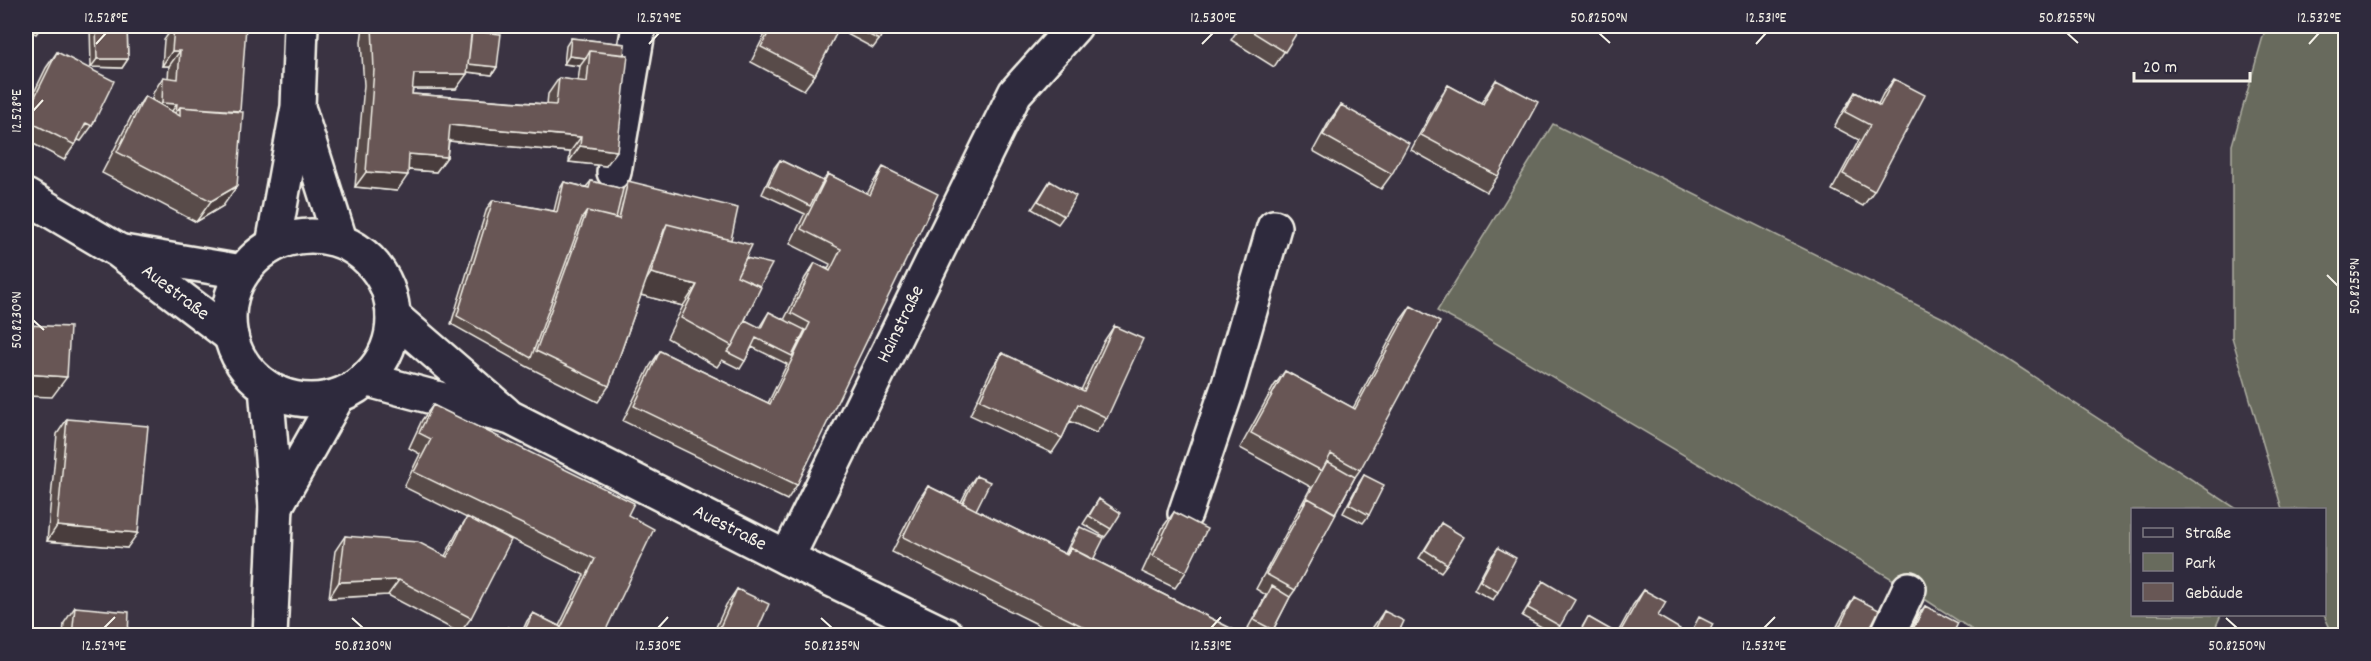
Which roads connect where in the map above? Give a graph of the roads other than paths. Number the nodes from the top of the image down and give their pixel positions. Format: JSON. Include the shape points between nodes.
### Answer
{"nodes":[{"id":1,"x":301,"y":26,"type":"edge"},
{"id":2,"x":639,"y":26,"type":"edge"},
{"id":3,"x":1075,"y":26,"type":"edge"},
{"id":4,"x":298,"y":107,"type":"junction"},
{"id":5,"x":614,"y":172,"type":"dead end"},
{"id":6,"x":26,"y":196,"type":"edge"},
{"id":7,"x":1274,"y":227,"type":"dead end"},
{"id":8,"x":340,"y":240,"type":"junction"},
{"id":9,"x":273,"y":245,"type":"junction"},
{"id":10,"x":119,"y":251,"type":"junction"},
{"id":11,"x":242,"y":272,"type":"junction"},
{"id":12,"x":393,"y":316,"type":"junction"},
{"id":13,"x":231,"y":336,"type":"junction"},
{"id":14,"x":366,"y":380,"type":"junction"},
{"id":15,"x":266,"y":387,"type":"junction"},
{"id":16,"x":338,"y":396,"type":"junction"},
{"id":17,"x":511,"y":418,"type":"junction"},
{"id":18,"x":276,"y":506,"type":"junction"},
{"id":19,"x":1185,"y":514,"type":"dead end"},
{"id":20,"x":787,"y":558,"type":"junction"},
{"id":21,"x":1908,"y":589,"type":"dead end"},
{"id":22,"x":270,"y":636,"type":"edge"},
{"id":23,"x":948,"y":636,"type":"edge"},
{"id":24,"x":1887,"y":636,"type":"edge"}],
"edges":[{"from":1,"to":4,"type":"street"},
{"from":2,"to":5,"type":"street"},
{"from":3,"to":20,"type":"street","name":"Hainstraße","via":[[1015,93]]},
{"from":4,"to":8,"type":"street"},
{"from":4,"to":9,"type":"street"},
{"from":6,"to":10,"type":"street","name":"Auestraße"},
{"from":7,"to":19,"type":"street","via":[[1229,384]]},
{"from":8,"to":9,"type":"street","via":[[295,237]]},
{"from":8,"to":12,"type":"street","via":[[356,248],[381,274]]},
{"from":9,"to":11,"type":"street"},
{"from":10,"to":11,"type":"street","name":"Auestraße"},
{"from":10,"to":13,"type":"street","name":"Auestraße"},
{"from":11,"to":13,"type":"street","via":[[229,312]]},
{"from":12,"to":14,"type":"street","via":[[391,339]]},
{"from":12,"to":17,"type":"street","name":"Auestraße"},
{"from":13,"to":15,"type":"street","via":[[245,365]]},
{"from":14,"to":16,"type":"street"},
{"from":14,"to":17,"type":"street","name":"Auestraße"},
{"from":15,"to":16,"type":"street","via":[[289,397],[313,400]]},
{"from":15,"to":18,"type":"street"},
{"from":16,"to":18,"type":"street"},
{"from":17,"to":20,"type":"street","name":"Auestraße"},
{"from":18,"to":22,"type":"street"},
{"from":20,"to":23,"type":"street","name":"Auestraße"},
{"from":21,"to":24,"type":"street"}]}
